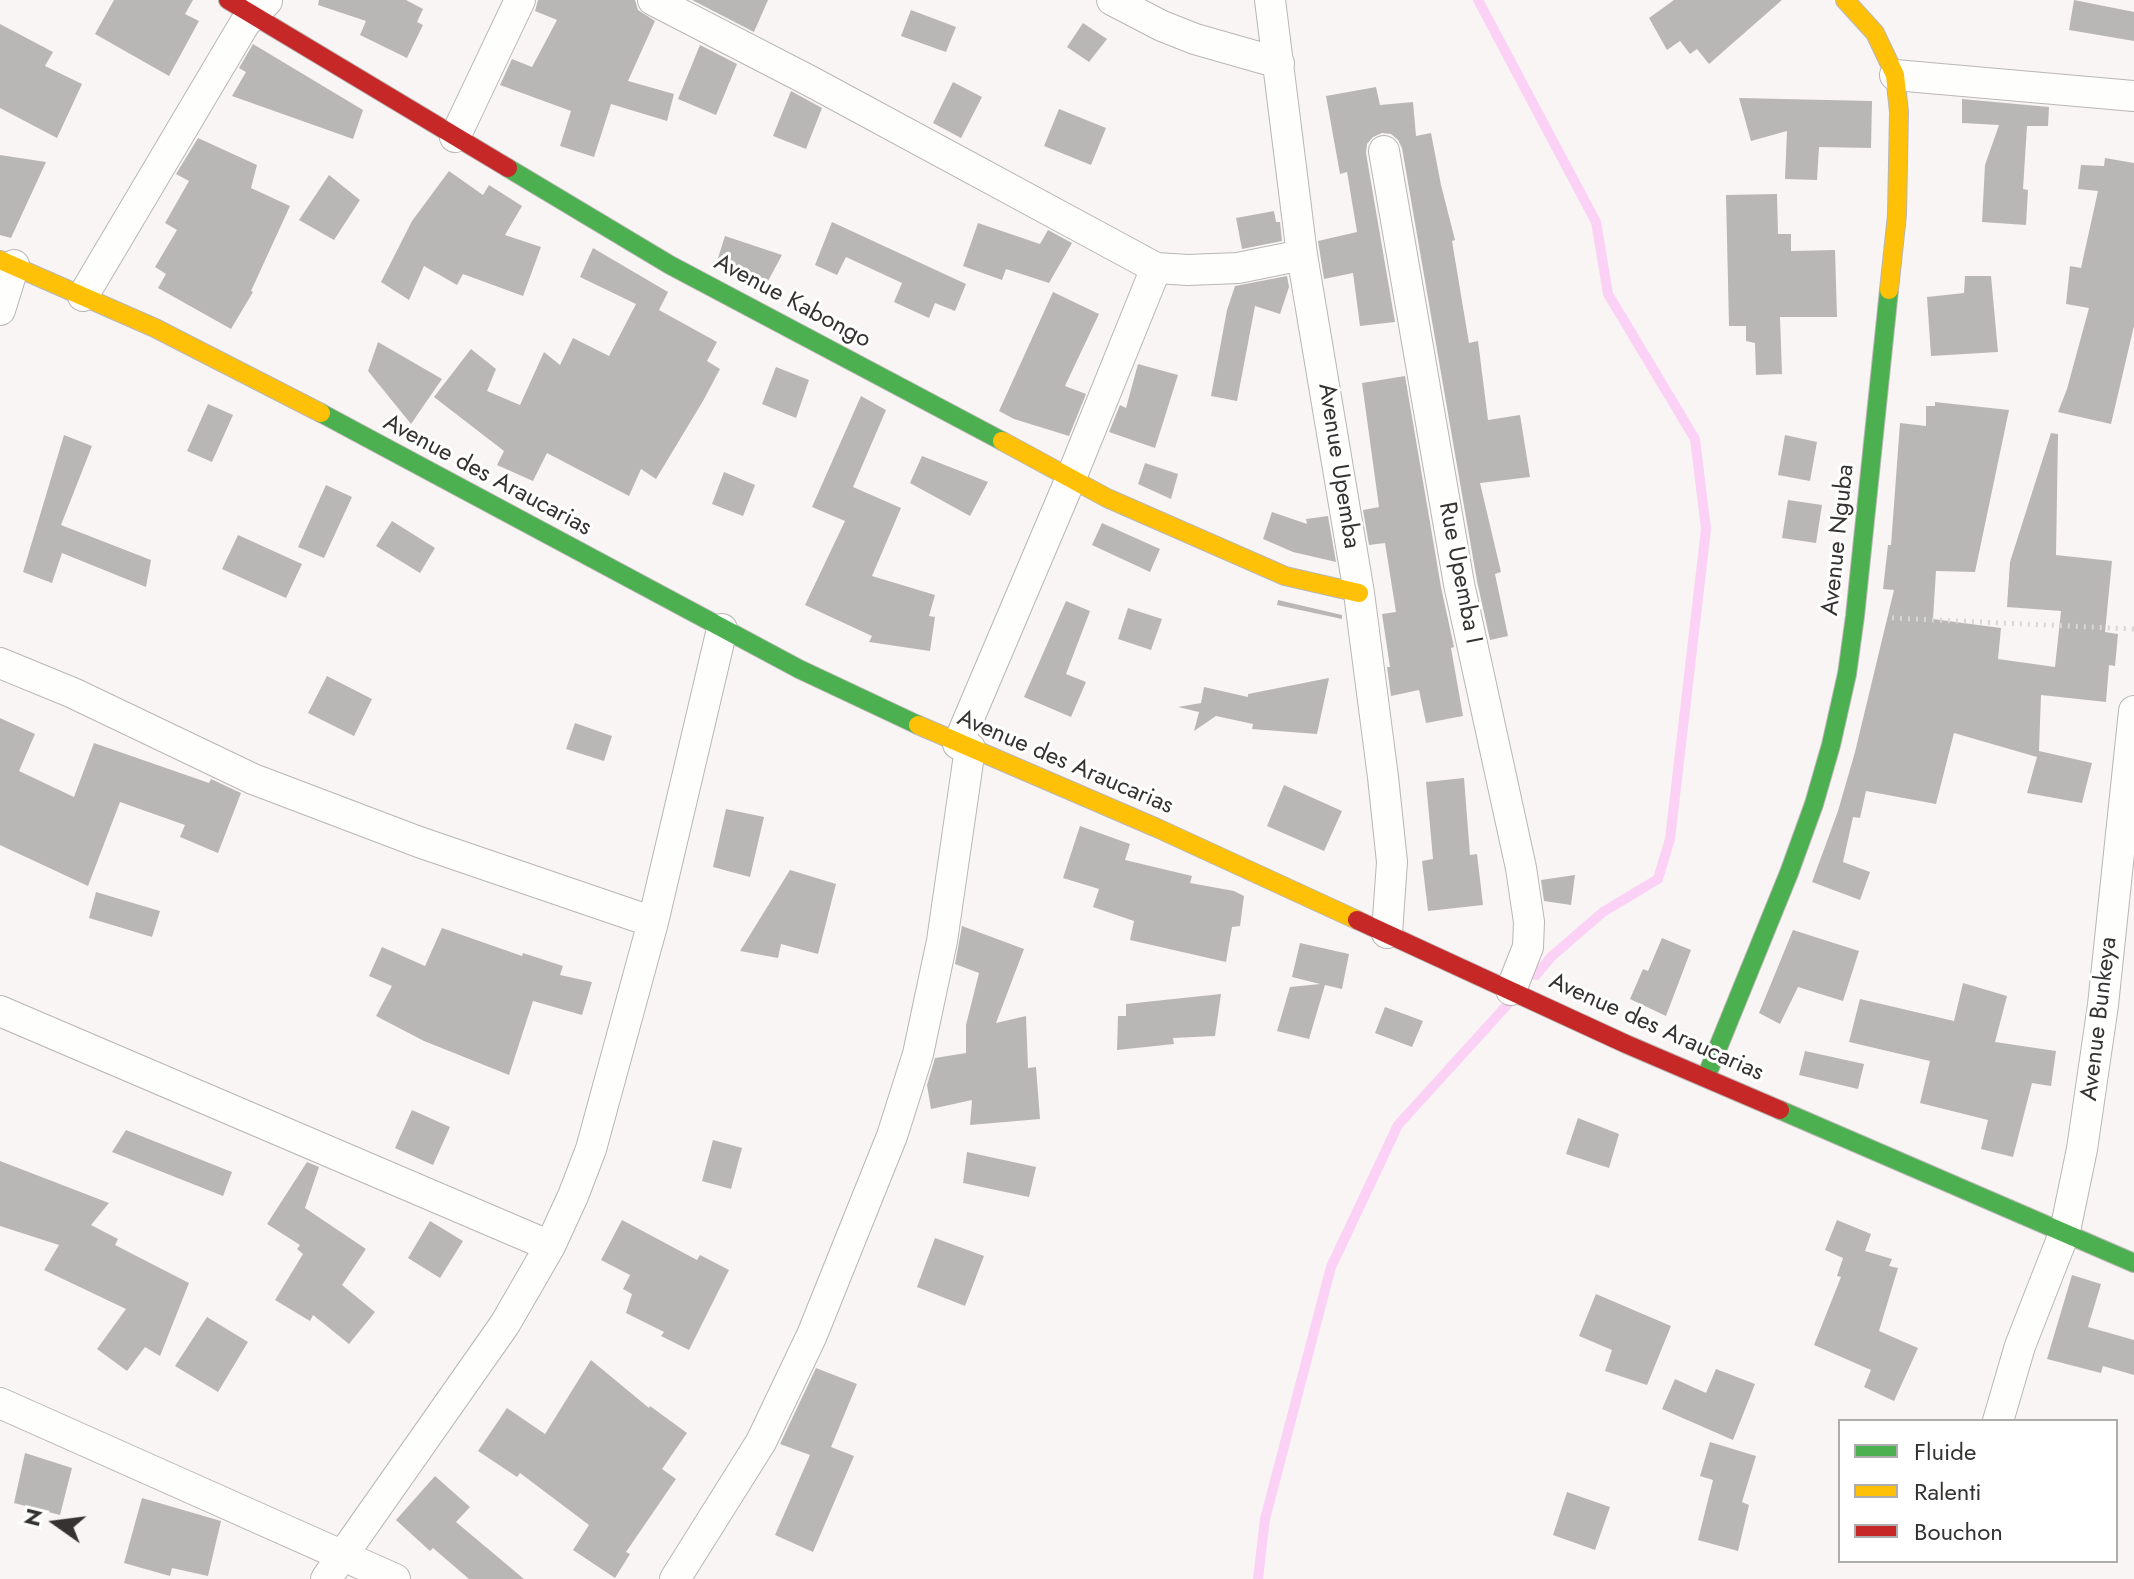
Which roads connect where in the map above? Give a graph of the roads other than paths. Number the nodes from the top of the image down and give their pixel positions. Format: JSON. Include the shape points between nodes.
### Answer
{"nodes":[{"id":1,"x":520,"y":0,"type":"edge"},
{"id":2,"x":653,"y":0,"type":"edge"},
{"id":3,"x":1112,"y":0,"type":"edge"},
{"id":4,"x":1270,"y":0,"type":"edge"},
{"id":5,"x":1845,"y":0,"type":"edge"},
{"id":6,"x":250,"y":5,"type":"edge"},
{"id":7,"x":1279,"y":63,"type":"junction"},
{"id":8,"x":1895,"y":75,"type":"junction"},
{"id":9,"x":2134,"y":96,"type":"edge"},
{"id":10,"x":455,"y":137,"type":"junction"},
{"id":11,"x":1384,"y":151,"type":"dead end"},
{"id":12,"x":1302,"y":255,"type":"junction"},
{"id":13,"x":7,"y":262,"type":"edge"},
{"id":14,"x":1156,"y":268,"type":"junction"},
{"id":15,"x":83,"y":296,"type":"junction"},
{"id":16,"x":0,"y":310,"type":"edge"},
{"id":17,"x":1071,"y":478,"type":"junction"},
{"id":18,"x":1359,"y":593,"type":"junction"},
{"id":19,"x":722,"y":629,"type":"junction"},
{"id":20,"x":0,"y":663,"type":"edge"},
{"id":21,"x":2134,"y":711,"type":"edge"},
{"id":22,"x":964,"y":746,"type":"junction"},
{"id":23,"x":653,"y":922,"type":"junction"},
{"id":24,"x":1387,"y":933,"type":"junction"},
{"id":25,"x":1511,"y":990,"type":"junction"},
{"id":26,"x":0,"y":1011,"type":"edge"},
{"id":27,"x":1706,"y":1077,"type":"junction"},
{"id":28,"x":2065,"y":1231,"type":"junction"},
{"id":29,"x":550,"y":1246,"type":"junction"},
{"id":30,"x":2134,"y":1263,"type":"edge"},
{"id":31,"x":0,"y":1403,"type":"edge"},
{"id":32,"x":1999,"y":1419,"type":"edge"},
{"id":33,"x":334,"y":1566,"type":"edge"},
{"id":34,"x":395,"y":1579,"type":"edge"},
{"id":35,"x":675,"y":1579,"type":"edge"}],
"edges":[{"from":1,"to":10,"type":"street"},
{"from":2,"to":14,"type":"street"},
{"from":3,"to":7,"type":"street","via":[[1195,39]]},
{"from":4,"to":7,"type":"street","name":"Avenue Upemba"},
{"from":5,"to":8,"type":"street","name":"Avenue Nguba","via":[[1875,33]]},
{"from":6,"to":10,"type":"street","name":"Avenue Kabongo"},
{"from":6,"to":15,"type":"street","via":[[245,23]]},
{"from":7,"to":12,"type":"street","name":"Avenue Upemba"},
{"from":8,"to":9,"type":"street"},
{"from":8,"to":27,"type":"street","name":"Avenue Nguba","via":[[1897,215],[1855,616],[1838,716],[1789,873]]},
{"from":10,"to":17,"type":"street","name":"Avenue Kabongo","via":[[670,265]]},
{"from":11,"to":25,"type":"street","name":"Rue Upemba I","via":[[1459,584],[1521,868],[1528,947]]},
{"from":12,"to":14,"type":"street","via":[[1238,268]]},
{"from":12,"to":18,"type":"street","name":"Avenue Upemba"},
{"from":13,"to":15,"type":"street","name":"Avenue des Araucarias"},
{"from":13,"to":16,"type":"street"},
{"from":14,"to":17,"type":"street"},
{"from":15,"to":19,"type":"street","name":"Avenue des Araucarias","via":[[270,386]]},
{"from":17,"to":18,"type":"street","name":"Avenue Kabongo","via":[[1285,576]]},
{"from":17,"to":22,"type":"street"},
{"from":18,"to":24,"type":"street","name":"Avenue Upemba","via":[[1392,862]]},
{"from":19,"to":22,"type":"street","name":"Avenue des Araucarias"},
{"from":19,"to":23,"type":"street"},
{"from":20,"to":23,"type":"street","via":[[253,779]]},
{"from":21,"to":28,"type":"street","name":"Avenue Bunkeya","via":[[2096,1061]]},
{"from":22,"to":24,"type":"street","name":"Avenue des Araucarias"},
{"from":22,"to":35,"type":"street","via":[[942,941],[897,1123],[812,1335],[761,1442]]},
{"from":23,"to":29,"type":"street","via":[[591,1149]]},
{"from":24,"to":25,"type":"street","name":"Avenue des Araucarias"},
{"from":25,"to":27,"type":"street","name":"Avenue des Araucarias"},
{"from":26,"to":29,"type":"street"},
{"from":27,"to":28,"type":"street","name":"Avenue des Araucarias"},
{"from":28,"to":30,"type":"street","name":"Avenue des Araucarias"},
{"from":28,"to":32,"type":"street","name":"Avenue Bunkeya","via":[[2020,1346]]},
{"from":29,"to":33,"type":"street","via":[[505,1324]]},
{"from":31,"to":33,"type":"street"},
{"from":33,"to":34,"type":"street"}]}
